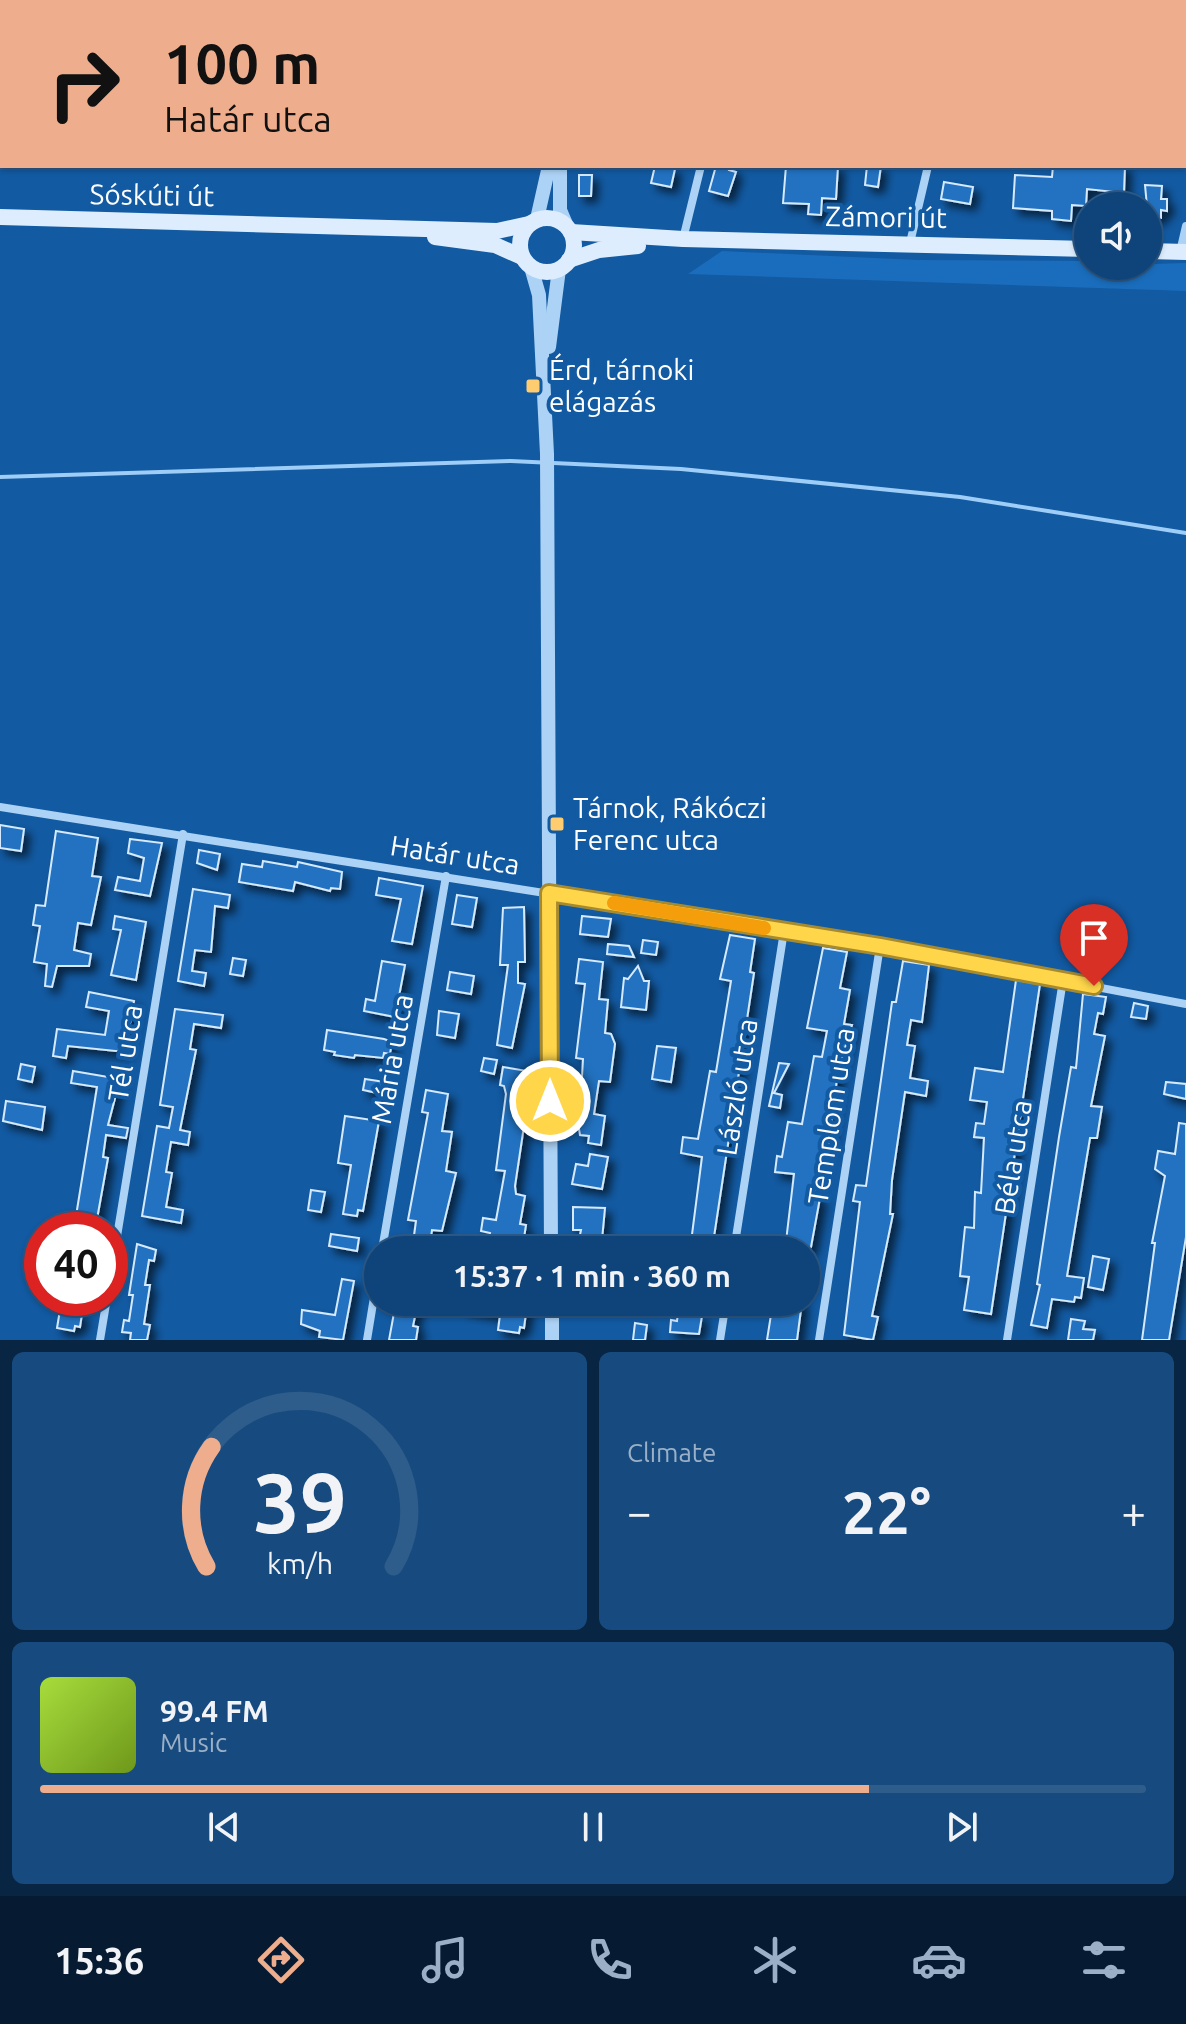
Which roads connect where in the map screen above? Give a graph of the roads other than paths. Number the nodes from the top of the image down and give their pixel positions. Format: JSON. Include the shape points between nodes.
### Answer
{"nodes":[{"id":1,"x":548,"y":168,"type":"edge"},
{"id":2,"x":560,"y":168,"type":"edge"},
{"id":3,"x":701,"y":168,"type":"edge"},
{"id":4,"x":928,"y":168,"type":"edge"},
{"id":5,"x":0,"y":217,"type":"edge"},
{"id":6,"x":533,"y":221,"type":"junction"},
{"id":7,"x":302,"y":225,"type":"junction"},
{"id":8,"x":1186,"y":226,"type":"edge"},
{"id":9,"x":568,"y":228,"type":"junction"},
{"id":10,"x":683,"y":239,"type":"junction"},
{"id":11,"x":910,"y":243,"type":"junction"},
{"id":12,"x":1074,"y":249,"type":"edge"},
{"id":13,"x":1162,"y":251,"type":"edge"},
{"id":14,"x":1183,"y":252,"type":"edge"},
{"id":15,"x":527,"y":262,"type":"junction"},
{"id":16,"x":564,"y":265,"type":"junction"},
{"id":17,"x":545,"y":395,"type":"junction"},
{"id":18,"x":0,"y":807,"type":"edge"},
{"id":19,"x":183,"y":834,"type":"junction"},
{"id":20,"x":446,"y":876,"type":"junction"},
{"id":21,"x":549,"y":893,"type":"junction"},
{"id":22,"x":784,"y":931,"type":"junction"},
{"id":23,"x":880,"y":946,"type":"junction"},
{"id":24,"x":1063,"y":980,"type":"junction"},
{"id":25,"x":1186,"y":1004,"type":"edge"},
{"id":26,"x":121,"y":1212,"type":"edge"},
{"id":27,"x":384,"y":1236,"type":"edge"},
{"id":28,"x":551,"y":1236,"type":"edge"},
{"id":29,"x":736,"y":1236,"type":"edge"},
{"id":30,"x":104,"y":1316,"type":"edge"},
{"id":31,"x":371,"y":1316,"type":"edge"},
{"id":32,"x":552,"y":1316,"type":"edge"},
{"id":33,"x":724,"y":1316,"type":"edge"},
{"id":34,"x":100,"y":1340,"type":"edge"},
{"id":35,"x":367,"y":1340,"type":"edge"},
{"id":36,"x":552,"y":1340,"type":"edge"},
{"id":37,"x":720,"y":1340,"type":"edge"},
{"id":38,"x":819,"y":1340,"type":"edge"},
{"id":39,"x":1007,"y":1340,"type":"edge"}],
"edges":[{"from":1,"to":6,"type":"street"},
{"from":2,"to":9,"type":"street","via":[[560,210]]},
{"from":3,"to":10,"type":"street"},
{"from":4,"to":11,"type":"street"},
{"from":5,"to":7,"type":"main road","name":"Sóskúti út"},
{"from":6,"to":7,"type":"main road","name":"Sóskúti út","via":[[497,231]]},
{"from":6,"to":9,"type":"main road","via":[[555,218]]},
{"from":6,"to":15,"type":"main road","via":[[519,242]]},
{"from":7,"to":15,"type":"main road","name":"Sóskúti út","via":[[495,245]]},
{"from":8,"to":14,"type":"street"},
{"from":9,"to":10,"type":"main road","name":"Zámori út"},
{"from":9,"to":16,"type":"main road","via":[[574,246]]},
{"from":10,"to":11,"type":"main road","name":"Zámori út"},
{"from":10,"to":16,"type":"main road","name":"Zámori út","via":[[599,250]]},
{"from":11,"to":12,"type":"main road","name":"Zámori út"},
{"from":13,"to":14,"type":"main road"},
{"from":15,"to":16,"type":"main road","via":[[545,272]]},
{"from":15,"to":17,"type":"street","via":[[539,295]]},
{"from":16,"to":17,"type":"street","via":[[553,295]]},
{"from":17,"to":21,"type":"street"},
{"from":18,"to":19,"type":"street","name":"Határ utca"},
{"from":19,"to":20,"type":"street","name":"Határ utca"},
{"from":19,"to":26,"type":"street","name":"Tél utca"},
{"from":20,"to":21,"type":"street","name":"Határ utca"},
{"from":20,"to":27,"type":"street","name":"Mária utca"},
{"from":21,"to":22,"type":"street","name":"Határ utca"},
{"from":21,"to":28,"type":"street"},
{"from":22,"to":23,"type":"street","name":"Határ utca"},
{"from":22,"to":29,"type":"street","name":"László utca"},
{"from":23,"to":24,"type":"street","name":"Határ utca"},
{"from":23,"to":38,"type":"street","name":"Templom utca"},
{"from":24,"to":25,"type":"street","name":"Határ utca"},
{"from":24,"to":39,"type":"street","name":"Béla utca"},
{"from":30,"to":34,"type":"street"},
{"from":31,"to":35,"type":"street"},
{"from":32,"to":36,"type":"street"},
{"from":33,"to":37,"type":"street"}]}
